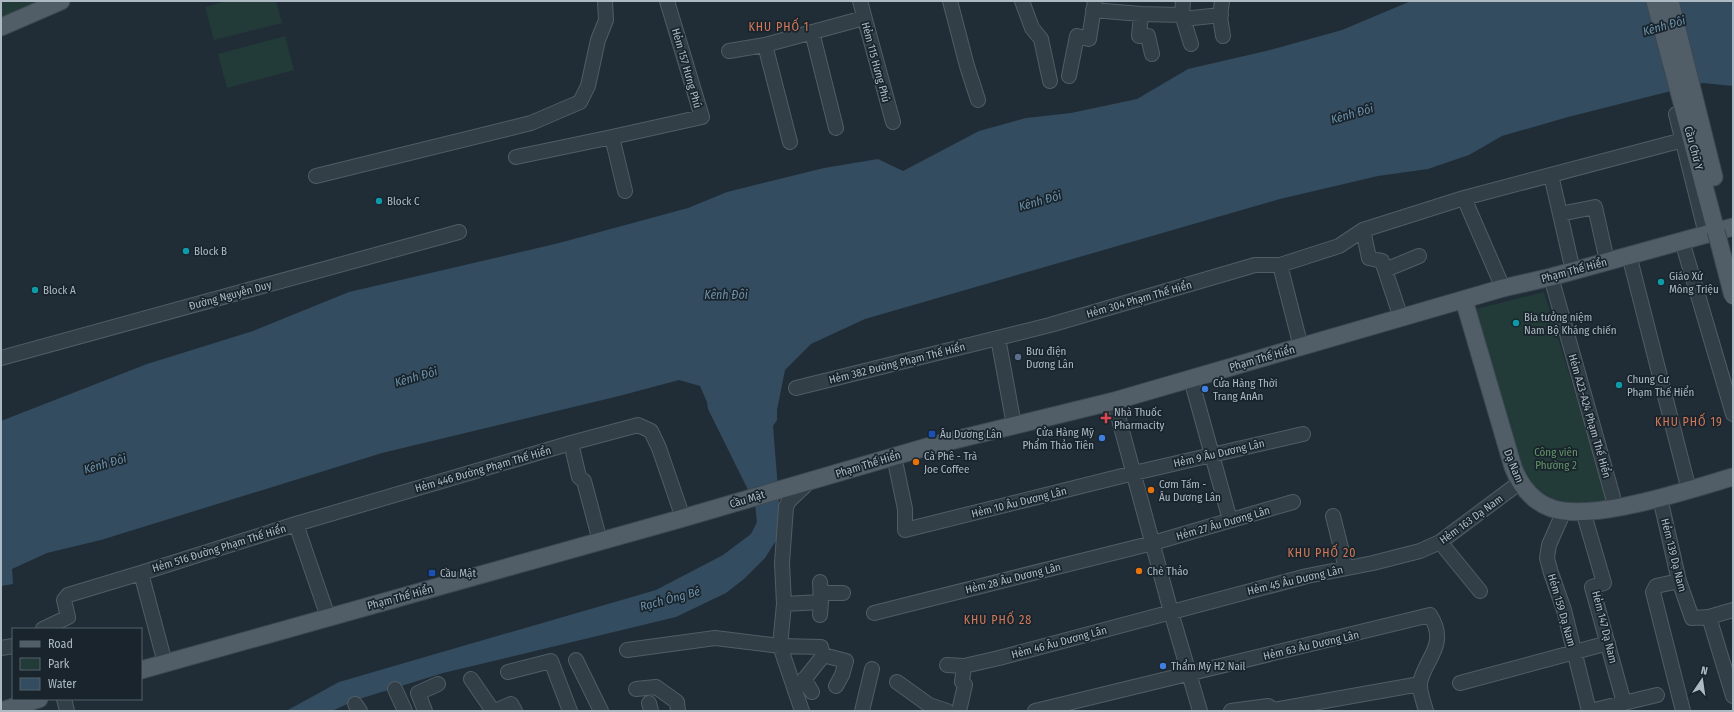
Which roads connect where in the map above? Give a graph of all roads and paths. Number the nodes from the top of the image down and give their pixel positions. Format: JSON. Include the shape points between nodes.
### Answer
{"nodes":[{"id":1,"x":61,"y":1,"type":"edge"},
{"id":2,"x":605,"y":1,"type":"edge"},
{"id":3,"x":666,"y":1,"type":"edge"},
{"id":4,"x":860,"y":1,"type":"edge"},
{"id":5,"x":950,"y":1,"type":"edge"},
{"id":6,"x":1022,"y":1,"type":"edge"},
{"id":7,"x":1655,"y":1,"type":"edge"},
{"id":8,"x":1670,"y":1,"type":"edge"},
{"id":9,"x":1094,"y":5,"type":"edge"},
{"id":10,"x":1221,"y":8,"type":"edge"},
{"id":11,"x":1183,"y":11,"type":"edge"},
{"id":12,"x":1141,"y":14,"type":"junction"},
{"id":13,"x":864,"y":18,"type":"junction"},
{"id":14,"x":1,"y":27,"type":"edge"},
{"id":15,"x":812,"y":32,"type":"junction"},
{"id":16,"x":1223,"y":36,"type":"dead end"},
{"id":17,"x":1191,"y":44,"type":"dead end"},
{"id":18,"x":765,"y":45,"type":"junction"},
{"id":19,"x":729,"y":51,"type":"dead end"},
{"id":20,"x":1152,"y":54,"type":"dead end"},
{"id":21,"x":1069,"y":76,"type":"dead end"},
{"id":22,"x":1050,"y":81,"type":"dead end"},
{"id":23,"x":978,"y":100,"type":"dead end"},
{"id":24,"x":1676,"y":114,"type":"dead end"},
{"id":25,"x":893,"y":122,"type":"dead end"},
{"id":26,"x":836,"y":128,"type":"dead end"},
{"id":27,"x":612,"y":137,"type":"junction"},
{"id":28,"x":1683,"y":140,"type":"junction"},
{"id":29,"x":790,"y":142,"type":"dead end"},
{"id":30,"x":516,"y":157,"type":"dead end"},
{"id":31,"x":316,"y":176,"type":"dead end"},
{"id":32,"x":1551,"y":176,"type":"junction"},
{"id":33,"x":625,"y":191,"type":"dead end"},
{"id":34,"x":1464,"y":198,"type":"junction"},
{"id":35,"x":1560,"y":214,"type":"junction"},
{"id":36,"x":1733,"y":227,"type":"edge"},
{"id":37,"x":1363,"y":230,"type":"junction"},
{"id":38,"x":459,"y":232,"type":"dead end"},
{"id":39,"x":1706,"y":234,"type":"junction"},
{"id":40,"x":1682,"y":241,"type":"junction"},
{"id":41,"x":1733,"y":254,"type":"edge"},
{"id":42,"x":1629,"y":255,"type":"junction"},
{"id":43,"x":1419,"y":256,"type":"dead end"},
{"id":44,"x":1607,"y":261,"type":"junction"},
{"id":45,"x":1280,"y":264,"type":"junction"},
{"id":46,"x":1385,"y":270,"type":"junction"},
{"id":47,"x":1573,"y":271,"type":"junction"},
{"id":48,"x":1552,"y":277,"type":"junction"},
{"id":49,"x":1503,"y":288,"type":"junction"},
{"id":50,"x":1733,"y":296,"type":"edge"},
{"id":51,"x":1464,"y":300,"type":"junction"},
{"id":52,"x":1401,"y":318,"type":"junction"},
{"id":53,"x":998,"y":338,"type":"junction"},
{"id":54,"x":1301,"y":347,"type":"junction"},
{"id":55,"x":1,"y":358,"type":"edge"},
{"id":56,"x":1191,"y":379,"type":"junction"},
{"id":57,"x":796,"y":388,"type":"dead end"},
{"id":58,"x":1114,"y":401,"type":"junction"},
{"id":59,"x":1733,"y":414,"type":"edge"},
{"id":60,"x":1014,"y":425,"type":"junction"},
{"id":61,"x":1303,"y":434,"type":"dead end"},
{"id":62,"x":571,"y":443,"type":"junction"},
{"id":63,"x":1212,"y":455,"type":"junction"},
{"id":64,"x":894,"y":456,"type":"junction"},
{"id":65,"x":1134,"y":473,"type":"junction"},
{"id":66,"x":1733,"y":477,"type":"edge"},
{"id":67,"x":809,"y":482,"type":"junction"},
{"id":68,"x":1519,"y":483,"type":"junction"},
{"id":69,"x":790,"y":486,"type":"joint"},
{"id":70,"x":1689,"y":490,"type":"junction"},
{"id":71,"x":1660,"y":498,"type":"junction"},
{"id":72,"x":1293,"y":502,"type":"dead end"},
{"id":73,"x":1616,"y":508,"type":"junction"},
{"id":74,"x":1564,"y":511,"type":"junction"},
{"id":75,"x":1583,"y":511,"type":"junction"},
{"id":76,"x":705,"y":512,"type":"joint"},
{"id":77,"x":1334,"y":516,"type":"dead end"},
{"id":78,"x":683,"y":518,"type":"junction"},
{"id":79,"x":1230,"y":520,"type":"junction"},
{"id":80,"x":296,"y":524,"type":"junction"},
{"id":81,"x":600,"y":541,"type":"junction"},
{"id":82,"x":1440,"y":542,"type":"junction"},
{"id":83,"x":1152,"y":543,"type":"junction"},
{"id":84,"x":1420,"y":551,"type":"joint"},
{"id":85,"x":1346,"y":568,"type":"junction"},
{"id":86,"x":141,"y":573,"type":"junction"},
{"id":87,"x":1679,"y":581,"type":"junction"},
{"id":88,"x":1480,"y":590,"type":"dead end"},
{"id":89,"x":843,"y":593,"type":"dead end"},
{"id":90,"x":784,"y":604,"type":"junction"},
{"id":91,"x":1733,"y":610,"type":"edge"},
{"id":92,"x":1171,"y":612,"type":"junction"},
{"id":93,"x":874,"y":613,"type":"dead end"},
{"id":94,"x":328,"y":617,"type":"junction"},
{"id":95,"x":1709,"y":617,"type":"junction"},
{"id":96,"x":69,"y":623,"type":"edge"},
{"id":97,"x":47,"y":628,"type":"edge"},
{"id":98,"x":1608,"y":643,"type":"junction"},
{"id":99,"x":12,"y":646,"type":"edge"},
{"id":100,"x":780,"y":646,"type":"junction"},
{"id":101,"x":1,"y":648,"type":"edge"},
{"id":102,"x":627,"y":650,"type":"dead end"},
{"id":103,"x":1574,"y":652,"type":"junction"},
{"id":104,"x":823,"y":655,"type":"junction"},
{"id":105,"x":576,"y":660,"type":"dead end"},
{"id":106,"x":165,"y":663,"type":"junction"},
{"id":107,"x":947,"y":665,"type":"dead end"},
{"id":108,"x":964,"y":666,"type":"junction"},
{"id":109,"x":872,"y":669,"type":"dead end"},
{"id":110,"x":142,"y":670,"type":"edge"},
{"id":111,"x":508,"y":672,"type":"dead end"},
{"id":112,"x":1190,"y":674,"type":"junction"},
{"id":113,"x":471,"y":679,"type":"dead end"},
{"id":114,"x":804,"y":679,"type":"junction"},
{"id":115,"x":897,"y":682,"type":"dead end"},
{"id":116,"x":1460,"y":683,"type":"dead end"},
{"id":117,"x":438,"y":684,"type":"dead end"},
{"id":118,"x":1420,"y":684,"type":"junction"},
{"id":119,"x":836,"y":686,"type":"dead end"},
{"id":120,"x":395,"y":689,"type":"dead end"},
{"id":121,"x":636,"y":689,"type":"dead end"},
{"id":122,"x":795,"y":691,"type":"junction"},
{"id":123,"x":812,"y":692,"type":"dead end"},
{"id":124,"x":1657,"y":695,"type":"dead end"},
{"id":125,"x":1733,"y":696,"type":"edge"},
{"id":126,"x":36,"y":700,"type":"edge"},
{"id":127,"x":64,"y":700,"type":"edge"},
{"id":128,"x":1624,"y":703,"type":"junction"},
{"id":129,"x":1424,"y":705,"type":"edge"},
{"id":130,"x":1,"y":711,"type":"edge"},
{"id":131,"x":67,"y":711,"type":"edge"},
{"id":132,"x":405,"y":711,"type":"edge"},
{"id":133,"x":425,"y":711,"type":"edge"},
{"id":134,"x":494,"y":711,"type":"edge"},
{"id":135,"x":515,"y":711,"type":"edge"},
{"id":136,"x":570,"y":711,"type":"edge"},
{"id":137,"x":601,"y":711,"type":"edge"},
{"id":138,"x":678,"y":711,"type":"edge"},
{"id":139,"x":802,"y":711,"type":"edge"},
{"id":140,"x":862,"y":711,"type":"edge"},
{"id":141,"x":947,"y":711,"type":"edge"},
{"id":142,"x":959,"y":711,"type":"edge"},
{"id":143,"x":1035,"y":711,"type":"edge"},
{"id":144,"x":1200,"y":711,"type":"edge"},
{"id":145,"x":1231,"y":711,"type":"edge"},
{"id":146,"x":1589,"y":711,"type":"edge"},
{"id":147,"x":1683,"y":711,"type":"edge"}],
"edges":[{"from":1,"to":14,"type":"main road"},
{"from":2,"to":31,"type":"street","via":[[606,20],[598,40],[588,86],[580,102],[531,123]]},
{"from":3,"to":27,"type":"street","name":"Hẻm 157 Hưng Phú","via":[[702,117]]},
{"from":4,"to":13,"type":"street","name":"Hẻm 115 Hưng Phú"},
{"from":5,"to":23,"type":"street"},
{"from":6,"to":22,"type":"street","via":[[1032,28],[1041,40]]},
{"from":7,"to":50,"type":"main road","name":"Cầu Chữ Y","bridge":true},
{"from":8,"to":41,"type":"main road","name":"Cầu Chữ Y"},
{"from":9,"to":12,"type":"street"},
{"from":9,"to":21,"type":"street","via":[[1089,39],[1078,36]]},
{"from":10,"to":11,"type":"street"},
{"from":10,"to":16,"type":"street"},
{"from":11,"to":12,"type":"street"},
{"from":11,"to":17,"type":"street"},
{"from":12,"to":20,"type":"street","via":[[1139,36],[1148,36]]},
{"from":13,"to":15,"type":"street"},
{"from":13,"to":25,"type":"street","name":"Hẻm 115 Hưng Phú"},
{"from":15,"to":18,"type":"street"},
{"from":15,"to":26,"type":"street"},
{"from":18,"to":19,"type":"street"},
{"from":18,"to":29,"type":"street"},
{"from":24,"to":28,"type":"street"},
{"from":27,"to":30,"type":"street","name":"Hẻm 157 Hưng Phú"},
{"from":27,"to":33,"type":"street"},
{"from":28,"to":32,"type":"street","name":"Hẻm 304 Phạm Thế Hiển"},
{"from":28,"to":39,"type":"street"},
{"from":32,"to":34,"type":"street","name":"Hẻm 304 Phạm Thế Hiển"},
{"from":32,"to":35,"type":"street"},
{"from":34,"to":37,"type":"street","name":"Hẻm 304 Phạm Thế Hiển"},
{"from":34,"to":49,"type":"street"},
{"from":35,"to":44,"type":"street","via":[[1595,207]]},
{"from":35,"to":47,"type":"street"},
{"from":36,"to":39,"type":"main road","name":"Phạm Thế Hiển"},
{"from":37,"to":45,"type":"street","name":"Hẻm 304 Phạm Thế Hiển","via":[[1339,246]]},
{"from":37,"to":46,"type":"street","via":[[1369,258],[1382,261]]},
{"from":38,"to":55,"type":"street","name":"Đường Nguyễn Duy"},
{"from":39,"to":40,"type":"main road","name":"Phạm Thế Hiển"},
{"from":40,"to":42,"type":"main road","name":"Phạm Thế Hiển"},
{"from":40,"to":59,"type":"street"},
{"from":42,"to":44,"type":"main road","name":"Phạm Thế Hiển"},
{"from":42,"to":70,"type":"street"},
{"from":43,"to":46,"type":"street"},
{"from":44,"to":47,"type":"main road","name":"Phạm Thế Hiển"},
{"from":45,"to":53,"type":"street","name":"Hẻm 304 Phạm Thế Hiển","via":[[1255,265]]},
{"from":45,"to":54,"type":"street"},
{"from":46,"to":52,"type":"street"},
{"from":47,"to":48,"type":"main road","name":"Phạm Thế Hiển"},
{"from":48,"to":49,"type":"main road","name":"Phạm Thế Hiển"},
{"from":48,"to":73,"type":"street","name":"Hẻm A23-A24 Phạm Thế Hiển"},
{"from":49,"to":51,"type":"main road","name":"Phạm Thế Hiển"},
{"from":51,"to":52,"type":"main road","name":"Phạm Thế Hiển"},
{"from":51,"to":68,"type":"main road","name":"Dạ Nam"},
{"from":52,"to":54,"type":"main road","name":"Phạm Thế Hiển"},
{"from":53,"to":57,"type":"street","name":"Hẻm 382 Đường Phạm Thế Hiển"},
{"from":53,"to":60,"type":"street"},
{"from":54,"to":56,"type":"main road","name":"Phạm Thế Hiển"},
{"from":56,"to":58,"type":"main road","name":"Phạm Thế Hiển"},
{"from":56,"to":63,"type":"street"},
{"from":58,"to":60,"type":"main road","name":"Phạm Thế Hiển"},
{"from":58,"to":65,"type":"street"},
{"from":60,"to":64,"type":"main road","name":"Phạm Thế Hiển"},
{"from":61,"to":63,"type":"street","name":"Hẻm 9 Âu Dương Lân"},
{"from":62,"to":78,"type":"street","name":"Hẻm 446 Đường Phạm Thế Hiển","via":[[638,425],[651,431]]},
{"from":62,"to":80,"type":"street","name":"Hẻm 446 Đường Phạm Thế Hiển"},
{"from":62,"to":81,"type":"street","via":[[579,478],[584,481]]},
{"from":63,"to":65,"type":"street","name":"Hẻm 9 Âu Dương Lân"},
{"from":63,"to":79,"type":"street"},
{"from":64,"to":65,"type":"street","name":"Hẻm 10 Âu Dương Lân","via":[[905,508],[905,530]]},
{"from":64,"to":67,"type":"main road","name":"Phạm Thế Hiển"},
{"from":65,"to":83,"type":"street"},
{"from":66,"to":70,"type":"main road","name":"Dạ Nam"},
{"from":67,"to":69,"type":"main road","name":"Phạm Thế Hiển"},
{"from":67,"to":90,"type":"street","via":[[786,507],[782,563]]},
{"from":68,"to":74,"type":"main road","name":"Dạ Nam","via":[[1531,496],[1551,508]]},
{"from":68,"to":82,"type":"street","name":"Hẻm 163 Dạ Nam"},
{"from":69,"to":76,"type":"main road","name":"Cầu Mật"},
{"from":70,"to":71,"type":"main road","name":"Dạ Nam"},
{"from":71,"to":73,"type":"main road","name":"Dạ Nam"},
{"from":71,"to":87,"type":"street","name":"Hẻm 139 Dạ Nam"},
{"from":72,"to":79,"type":"street","name":"Hẻm 27 Âu Dương Lân"},
{"from":73,"to":75,"type":"main road","name":"Dạ Nam"},
{"from":74,"to":75,"type":"main road","name":"Dạ Nam"},
{"from":74,"to":103,"type":"street","name":"Hẻm 159 Dạ Nam","via":[[1549,545],[1548,558],[1550,573],[1564,610]]},
{"from":75,"to":98,"type":"street","name":"Hẻm 147 Dạ Nam","via":[[1604,584],[1592,587]]},
{"from":76,"to":78,"type":"main road","name":"Phạm Thế Hiển"},
{"from":77,"to":85,"type":"street"},
{"from":78,"to":81,"type":"main road","name":"Phạm Thế Hiển"},
{"from":79,"to":83,"type":"street","name":"Hẻm 27 Âu Dương Lân"},
{"from":80,"to":86,"type":"street","name":"Hẻm 516 Đường Phạm Thế Hiển"},
{"from":80,"to":94,"type":"street","name":"Hẻm 516 Đường Phạm Thế Hiển"},
{"from":81,"to":94,"type":"main road","name":"Phạm Thế Hiển"},
{"from":82,"to":84,"type":"street","name":"Hẻm 163 Dạ Nam"},
{"from":82,"to":88,"type":"street"},
{"from":83,"to":92,"type":"street"},
{"from":83,"to":93,"type":"street","name":"Hẻm 28 Âu Dương Lân"},
{"from":84,"to":85,"type":"street","name":"Hẻm 45 Âu Dương Lân"},
{"from":85,"to":92,"type":"street","name":"Hẻm 45 Âu Dương Lân"},
{"from":86,"to":96,"type":"street","name":"Hẻm 516 Đường Phạm Thế Hiển","via":[[68,595],[64,600]]},
{"from":86,"to":106,"type":"street"},
{"from":87,"to":95,"type":"street","name":"Hẻm 139 Dạ Nam","via":[[1692,618]]},
{"from":87,"to":147,"type":"street","via":[[1656,586],[1653,592]]},
{"from":89,"to":90,"type":"street"},
{"from":90,"to":100,"type":"street"},
{"from":91,"to":95,"type":"street","name":"Hẻm 139 Dạ Nam"},
{"from":92,"to":108,"type":"street","name":"Hẻm 46 Âu Dương Lân"},
{"from":92,"to":112,"type":"street"},
{"from":94,"to":106,"type":"main road","name":"Phạm Thế Hiển"},
{"from":95,"to":125,"type":"street"},
{"from":96,"to":97,"type":"street"},
{"from":98,"to":103,"type":"street"},
{"from":98,"to":128,"type":"street","name":"Hẻm 147 Dạ Nam"},
{"from":99,"to":101,"type":"street"},
{"from":100,"to":102,"type":"street","via":[[715,638]]},
{"from":100,"to":104,"type":"street","via":[[821,647]]},
{"from":100,"to":122,"type":"street"},
{"from":103,"to":116,"type":"street"},
{"from":103,"to":146,"type":"street","name":"Hẻm 159 Dạ Nam"},
{"from":104,"to":114,"type":"street"},
{"from":104,"to":119,"type":"street","via":[[846,661]]},
{"from":105,"to":137,"type":"street"},
{"from":106,"to":110,"type":"main road","name":"Phạm Thế Hiển"},
{"from":107,"to":108,"type":"street","name":"Hẻm 46 Âu Dương Lân"},
{"from":108,"to":142,"type":"street","via":[[962,682],[965,685]]},
{"from":109,"to":140,"type":"street"},
{"from":111,"to":136,"type":"street","via":[[551,660]]},
{"from":112,"to":118,"type":"street","name":"Hẻm 63 Âu Dương Lân","via":[[1430,615],[1438,638]]},
{"from":112,"to":143,"type":"street","name":"Hẻm 63 Âu Dương Lân"},
{"from":112,"to":144,"type":"street"},
{"from":113,"to":134,"type":"street"},
{"from":114,"to":122,"type":"street"},
{"from":114,"to":123,"type":"street"},
{"from":115,"to":141,"type":"street","via":[[929,705]]},
{"from":117,"to":133,"type":"street","via":[[418,693]]},
{"from":118,"to":129,"type":"street"},
{"from":118,"to":145,"type":"street","via":[[1274,710],[1268,706]]},
{"from":120,"to":132,"type":"street"},
{"from":121,"to":138,"type":"street","via":[[656,687],[677,702]]},
{"from":122,"to":139,"type":"street"},
{"from":124,"to":128,"type":"street"},
{"from":126,"to":130,"type":"main road"},
{"from":127,"to":131,"type":"street"},
{"from":128,"to":146,"type":"street"},
{"from":134,"to":135,"type":"street","via":[[511,704]]}]}
